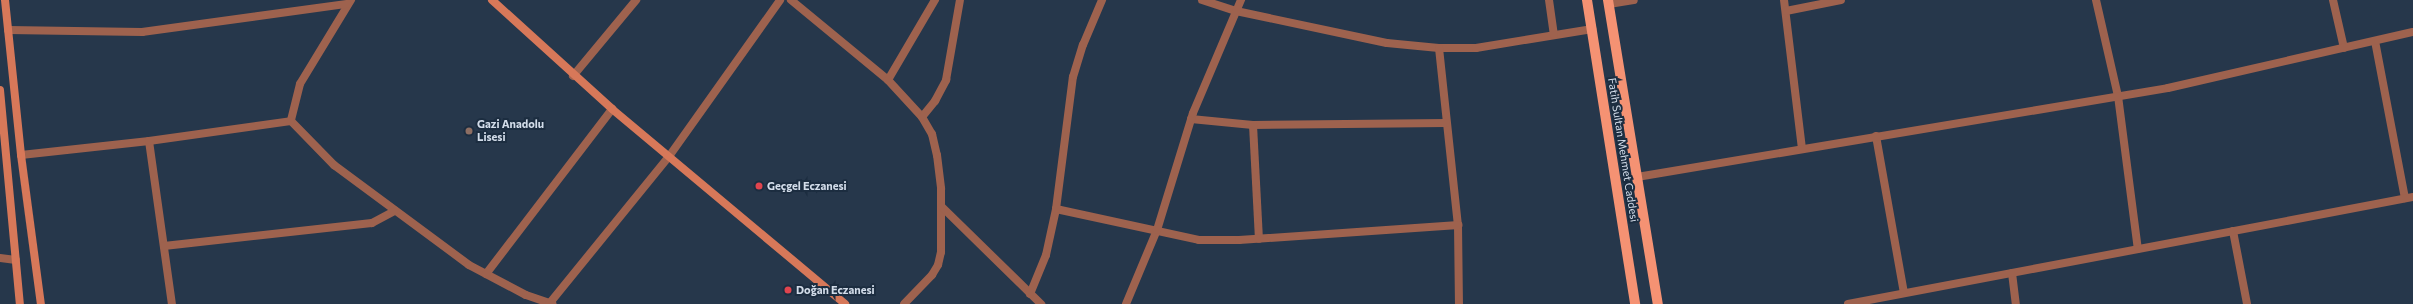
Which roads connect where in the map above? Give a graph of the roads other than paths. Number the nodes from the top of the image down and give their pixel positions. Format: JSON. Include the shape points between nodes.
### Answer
{"nodes":[{"id":1,"x":6,"y":0,"type":"edge"},
{"id":2,"x":492,"y":0,"type":"edge"},
{"id":3,"x":636,"y":0,"type":"edge"},
{"id":4,"x":780,"y":0,"type":"edge"},
{"id":5,"x":791,"y":0,"type":"edge"},
{"id":6,"x":935,"y":0,"type":"edge"},
{"id":7,"x":960,"y":0,"type":"edge"},
{"id":8,"x":1102,"y":0,"type":"edge"},
{"id":9,"x":1202,"y":0,"type":"edge"},
{"id":10,"x":1241,"y":0,"type":"edge"},
{"id":11,"x":1549,"y":0,"type":"edge"},
{"id":12,"x":1587,"y":0,"type":"edge"},
{"id":13,"x":1634,"y":0,"type":"edge"},
{"id":14,"x":1784,"y":0,"type":"edge"},
{"id":15,"x":1841,"y":0,"type":"edge"},
{"id":16,"x":2096,"y":0,"type":"edge"},
{"id":17,"x":2333,"y":0,"type":"edge"},
{"id":18,"x":349,"y":2,"type":"edge"},
{"id":19,"x":1609,"y":2,"type":"edge"},
{"id":20,"x":1236,"y":11,"type":"junction"},
{"id":21,"x":1786,"y":11,"type":"junction"},
{"id":22,"x":1592,"y":29,"type":"junction"},
{"id":23,"x":8,"y":30,"type":"junction"},
{"id":24,"x":2413,"y":32,"type":"edge"},
{"id":25,"x":1554,"y":35,"type":"junction"},
{"id":26,"x":2376,"y":41,"type":"junction"},
{"id":27,"x":1439,"y":48,"type":"junction"},
{"id":28,"x":2344,"y":48,"type":"junction"},
{"id":29,"x":573,"y":76,"type":"junction"},
{"id":30,"x":888,"y":80,"type":"junction"},
{"id":31,"x":0,"y":90,"type":"edge"},
{"id":32,"x":2118,"y":96,"type":"junction"},
{"id":33,"x":612,"y":109,"type":"junction"},
{"id":34,"x":922,"y":117,"type":"junction"},
{"id":35,"x":1191,"y":120,"type":"junction"},
{"id":36,"x":291,"y":121,"type":"junction"},
{"id":37,"x":1446,"y":123,"type":"junction"},
{"id":38,"x":1253,"y":125,"type":"junction"},
{"id":39,"x":1876,"y":136,"type":"junction"},
{"id":40,"x":148,"y":141,"type":"junction"},
{"id":41,"x":1802,"y":148,"type":"junction"},
{"id":42,"x":21,"y":155,"type":"junction"},
{"id":43,"x":670,"y":156,"type":"junction"},
{"id":44,"x":3,"y":157,"type":"edge"},
{"id":45,"x":1637,"y":177,"type":"junction"},
{"id":46,"x":2409,"y":197,"type":"edge"},
{"id":47,"x":942,"y":207,"type":"junction"},
{"id":48,"x":1056,"y":209,"type":"junction"},
{"id":49,"x":396,"y":211,"type":"junction"},
{"id":50,"x":1458,"y":225,"type":"junction"},
{"id":51,"x":1157,"y":230,"type":"junction"},
{"id":52,"x":2233,"y":231,"type":"junction"},
{"id":53,"x":1259,"y":239,"type":"junction"},
{"id":54,"x":164,"y":246,"type":"junction"},
{"id":55,"x":2138,"y":249,"type":"junction"},
{"id":56,"x":0,"y":258,"type":"edge"},
{"id":57,"x":16,"y":260,"type":"junction"},
{"id":58,"x":2012,"y":273,"type":"junction"},
{"id":59,"x":486,"y":274,"type":"junction"},
{"id":60,"x":1904,"y":293,"type":"junction"},
{"id":61,"x":1030,"y":294,"type":"junction"},
{"id":62,"x":20,"y":304,"type":"edge"},
{"id":63,"x":41,"y":304,"type":"edge"},
{"id":64,"x":172,"y":304,"type":"edge"},
{"id":65,"x":550,"y":304,"type":"edge"},
{"id":66,"x":846,"y":304,"type":"edge"},
{"id":67,"x":904,"y":304,"type":"edge"},
{"id":68,"x":1041,"y":304,"type":"edge"},
{"id":69,"x":1126,"y":304,"type":"edge"},
{"id":70,"x":1459,"y":304,"type":"edge"},
{"id":71,"x":1635,"y":304,"type":"edge"},
{"id":72,"x":1658,"y":304,"type":"edge"},
{"id":73,"x":1848,"y":304,"type":"edge"},
{"id":74,"x":2016,"y":304,"type":"edge"},
{"id":75,"x":2246,"y":304,"type":"edge"}],
"edges":[{"from":1,"to":23,"type":"main road"},
{"from":2,"to":29,"type":"main road"},
{"from":3,"to":29,"type":"street"},
{"from":4,"to":43,"type":"street"},
{"from":5,"to":30,"type":"street"},
{"from":6,"to":30,"type":"street"},
{"from":7,"to":34,"type":"street","via":[[946,80],[935,101]]},
{"from":8,"to":48,"type":"street","via":[[1073,77]]},
{"from":9,"to":20,"type":"street"},
{"from":10,"to":20,"type":"street"},
{"from":11,"to":25,"type":"street"},
{"from":12,"to":22,"type":"main road","name":"Fatih Sultan Mehmet Caddesi"},
{"from":13,"to":19,"type":"street"},
{"from":14,"to":21,"type":"street"},
{"from":15,"to":21,"type":"street"},
{"from":16,"to":32,"type":"street"},
{"from":17,"to":28,"type":"street"},
{"from":18,"to":23,"type":"street","via":[[142,32]]},
{"from":18,"to":36,"type":"street","via":[[300,84]]},
{"from":19,"to":45,"type":"main road"},
{"from":20,"to":27,"type":"street","via":[[1387,42]]},
{"from":20,"to":35,"type":"street"},
{"from":21,"to":41,"type":"street"},
{"from":22,"to":25,"type":"street"},
{"from":22,"to":71,"type":"main road","name":"Fatih Sultan Mehmet Caddesi"},
{"from":23,"to":42,"type":"main road"},
{"from":24,"to":26,"type":"street"},
{"from":25,"to":27,"type":"street","via":[[1476,48]]},
{"from":26,"to":28,"type":"street"},
{"from":26,"to":46,"type":"street"},
{"from":27,"to":37,"type":"street"},
{"from":28,"to":32,"type":"street","via":[[2168,88]]},
{"from":29,"to":33,"type":"main road"},
{"from":30,"to":34,"type":"street"},
{"from":31,"to":44,"type":"main road"},
{"from":32,"to":39,"type":"street"},
{"from":32,"to":55,"type":"street"},
{"from":33,"to":43,"type":"main road"},
{"from":33,"to":59,"type":"street"},
{"from":34,"to":47,"type":"street","via":[[932,134],[937,155]]},
{"from":35,"to":38,"type":"street"},
{"from":35,"to":51,"type":"street"},
{"from":36,"to":40,"type":"street"},
{"from":36,"to":49,"type":"street","via":[[334,164]]},
{"from":37,"to":38,"type":"street"},
{"from":37,"to":50,"type":"street"},
{"from":38,"to":53,"type":"street"},
{"from":39,"to":41,"type":"street"},
{"from":39,"to":60,"type":"street"},
{"from":40,"to":42,"type":"street"},
{"from":40,"to":54,"type":"street"},
{"from":41,"to":45,"type":"street"},
{"from":42,"to":63,"type":"main road"},
{"from":43,"to":65,"type":"street"},
{"from":43,"to":66,"type":"main road"},
{"from":44,"to":57,"type":"main road"},
{"from":45,"to":72,"type":"main road"},
{"from":46,"to":52,"type":"street"},
{"from":47,"to":61,"type":"street"},
{"from":47,"to":67,"type":"street","via":[[938,265]]},
{"from":48,"to":51,"type":"street"},
{"from":48,"to":61,"type":"street","via":[[1046,255]]},
{"from":49,"to":54,"type":"street","via":[[372,223]]},
{"from":49,"to":59,"type":"street"},
{"from":50,"to":53,"type":"street"},
{"from":50,"to":70,"type":"street"},
{"from":51,"to":53,"type":"street","via":[[1199,240]]},
{"from":51,"to":69,"type":"street"},
{"from":52,"to":55,"type":"street"},
{"from":52,"to":75,"type":"street"},
{"from":54,"to":64,"type":"street"},
{"from":55,"to":58,"type":"street"},
{"from":56,"to":57,"type":"street"},
{"from":57,"to":62,"type":"main road"},
{"from":58,"to":60,"type":"street"},
{"from":58,"to":74,"type":"street"},
{"from":59,"to":65,"type":"street","via":[[526,295]]},
{"from":60,"to":73,"type":"street"},
{"from":61,"to":68,"type":"street"}]}
